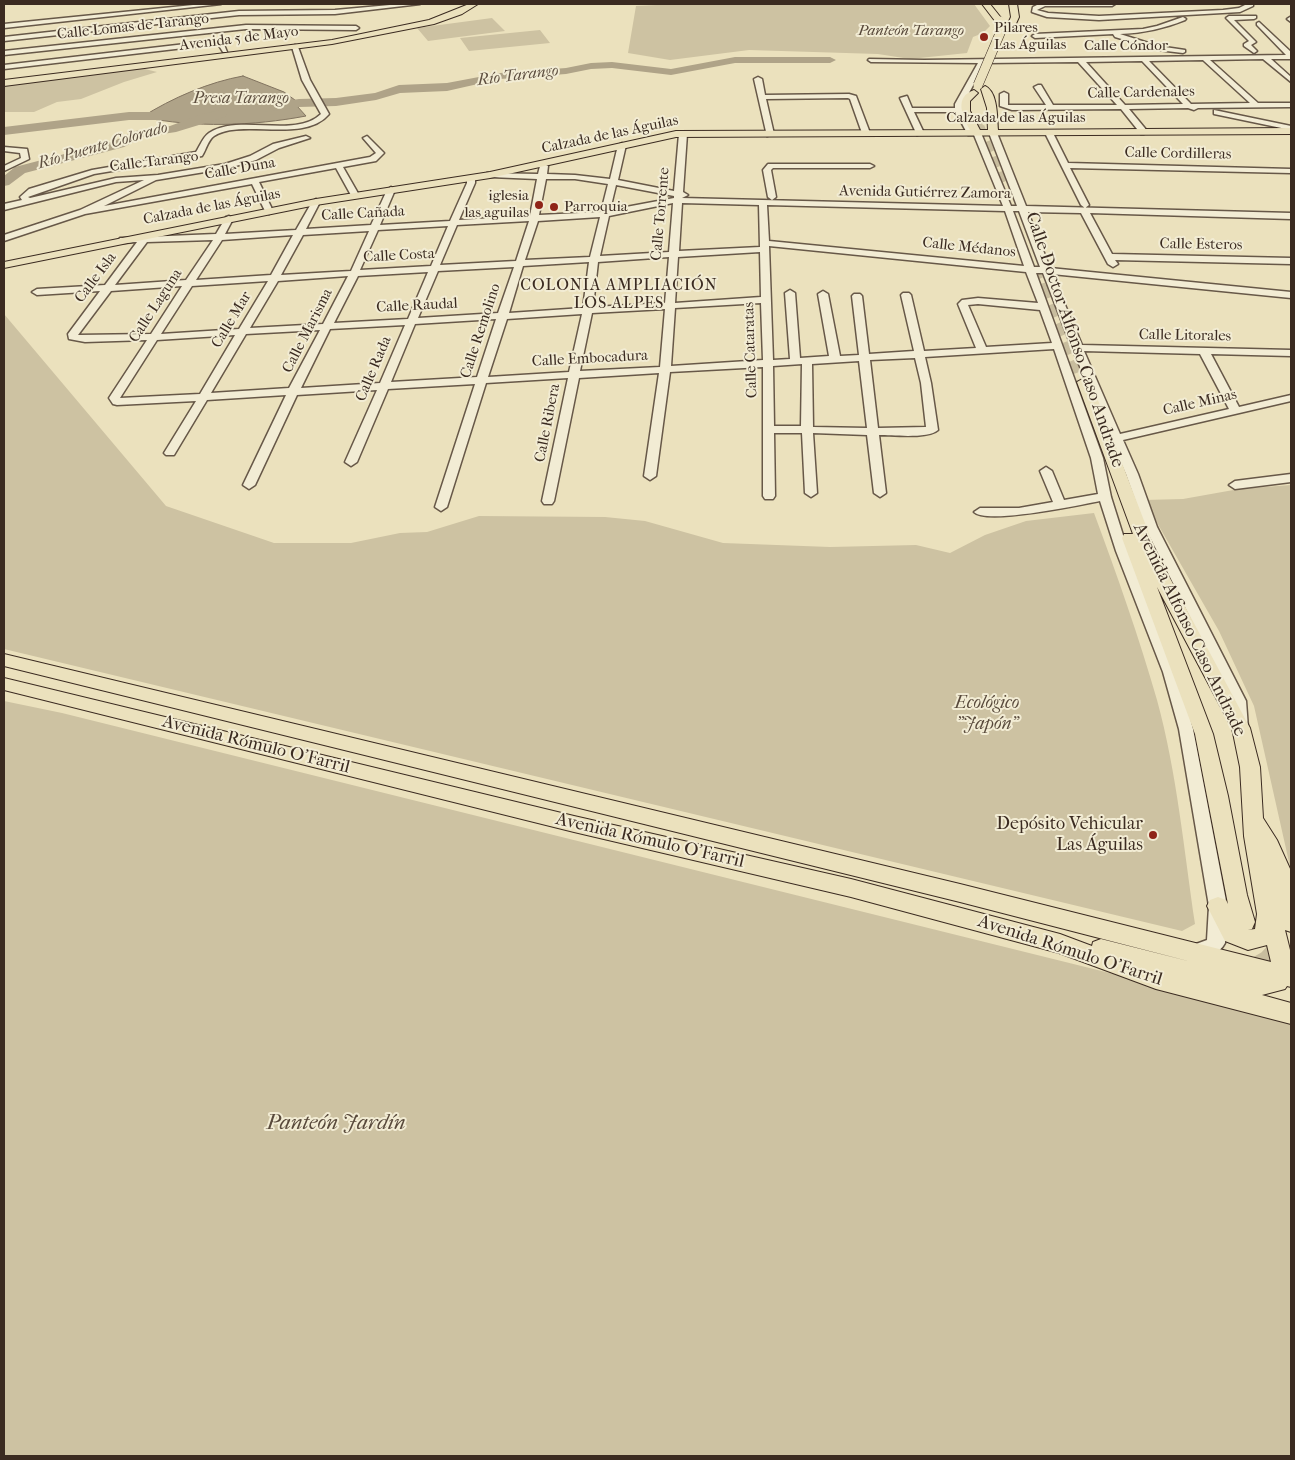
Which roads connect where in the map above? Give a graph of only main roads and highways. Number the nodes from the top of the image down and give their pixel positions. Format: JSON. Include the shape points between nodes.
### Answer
{"nodes":[{"id":1,"x":474,"y":4,"type":"edge"},
{"id":2,"x":986,"y":4,"type":"edge"},
{"id":3,"x":992,"y":4,"type":"edge"},
{"id":4,"x":1013,"y":4,"type":"edge"},
{"id":5,"x":1021,"y":4,"type":"edge"},
{"id":6,"x":999,"y":20,"type":"junction"},
{"id":7,"x":1013,"y":22,"type":"junction"},
{"id":8,"x":360,"y":27,"type":"road end"},
{"id":9,"x":4,"y":78,"type":"edge"},
{"id":10,"x":4,"y":82,"type":"edge"},
{"id":11,"x":981,"y":88,"type":"junction"},
{"id":12,"x":981,"y":115,"type":"tunnel mouth"},
{"id":13,"x":1291,"y":129,"type":"edge"},
{"id":14,"x":974,"y":133,"type":"junction"},
{"id":15,"x":993,"y":133,"type":"junction"},
{"id":16,"x":4,"y":265,"type":"edge"},
{"id":17,"x":1147,"y":611,"type":"road end"},
{"id":18,"x":1164,"y":638,"type":"junction"},
{"id":19,"x":4,"y":660,"type":"edge"},
{"id":20,"x":4,"y":684,"type":"edge"},
{"id":21,"x":1241,"y":728,"type":"joint"},
{"id":22,"x":1254,"y":820,"type":"junction"},
{"id":23,"x":960,"y":894,"type":"junction"},
{"id":24,"x":1218,"y":906,"type":"road end"},
{"id":25,"x":954,"y":914,"type":"junction"},
{"id":26,"x":1268,"y":914,"type":"junction"},
{"id":27,"x":1244,"y":922,"type":"tunnel mouth"},
{"id":28,"x":1291,"y":923,"type":"edge"},
{"id":29,"x":1060,"y":944,"type":"junction"},
{"id":30,"x":1286,"y":976,"type":"edge"},
{"id":31,"x":1291,"y":1013,"type":"edge"}],
"edges":[{"from":1,"to":10,"type":"main road","name":"Avenida 5 de Mayo","via":[[431,22],[348,39]]},
{"from":2,"to":6,"type":"main road"},
{"from":3,"to":6,"type":"main road"},
{"from":4,"to":7,"type":"main road"},
{"from":5,"to":7,"type":"main road"},
{"from":6,"to":11,"type":"main road","bridge":true,"via":[[1001,31]]},
{"from":7,"to":11,"type":"main road"},
{"from":8,"to":9,"type":"main road","name":"Avenida 5 de Mayo","via":[[311,39]]},
{"from":11,"to":12,"type":"main road","via":[[974,109]]},
{"from":11,"to":14,"type":"main road","via":[[970,95],[964,108]]},
{"from":11,"to":15,"type":"main road","via":[[992,108]]},
{"from":13,"to":15,"type":"main road","name":"Calzada de las Águilas"},
{"from":14,"to":15,"type":"main road","name":"Calzada de las Águilas"},
{"from":14,"to":16,"type":"main road","name":"Calzada de las Águilas","via":[[683,134],[471,178],[269,210]]},
{"from":17,"to":18,"type":"main road"},
{"from":18,"to":21,"type":"main road","name":"Avenida Alfonso Caso Andrade","via":[[1122,518],[1081,382],[1148,552]]},
{"from":18,"to":27,"type":"main road","name":"Avenida Alfonso Caso Andrade","via":[[1204,734]]},
{"from":19,"to":23,"type":"main road","name":"Avenida Rómulo O'Farril"},
{"from":20,"to":25,"type":"main road","name":"Avenida Rómulo O'Farril"},
{"from":21,"to":22,"type":"main road","name":"Avenida Alfonso Caso Andrade","via":[[1250,767]]},
{"from":22,"to":26,"type":"main road","name":"Avenida Alfonso Caso Andrade"},
{"from":22,"to":28,"type":"main road","via":[[1281,872]]},
{"from":23,"to":25,"type":"main road"},
{"from":23,"to":30,"type":"main road","name":"Avenida Rómulo O'Farril"},
{"from":24,"to":26,"type":"main road","via":[[1233,934],[1248,940],[1261,938],[1266,932]]},
{"from":25,"to":29,"type":"main road","name":"Avenida Rómulo O'Farril"},
{"from":26,"to":30,"type":"main road","name":"Avenida Alfonso Caso Andrade"},
{"from":29,"to":30,"type":"main road","via":[[1101,949],[1246,985],[1264,986]]},
{"from":29,"to":31,"type":"main road","name":"Avenida Rómulo O'Farril","via":[[1156,980]]}]}
